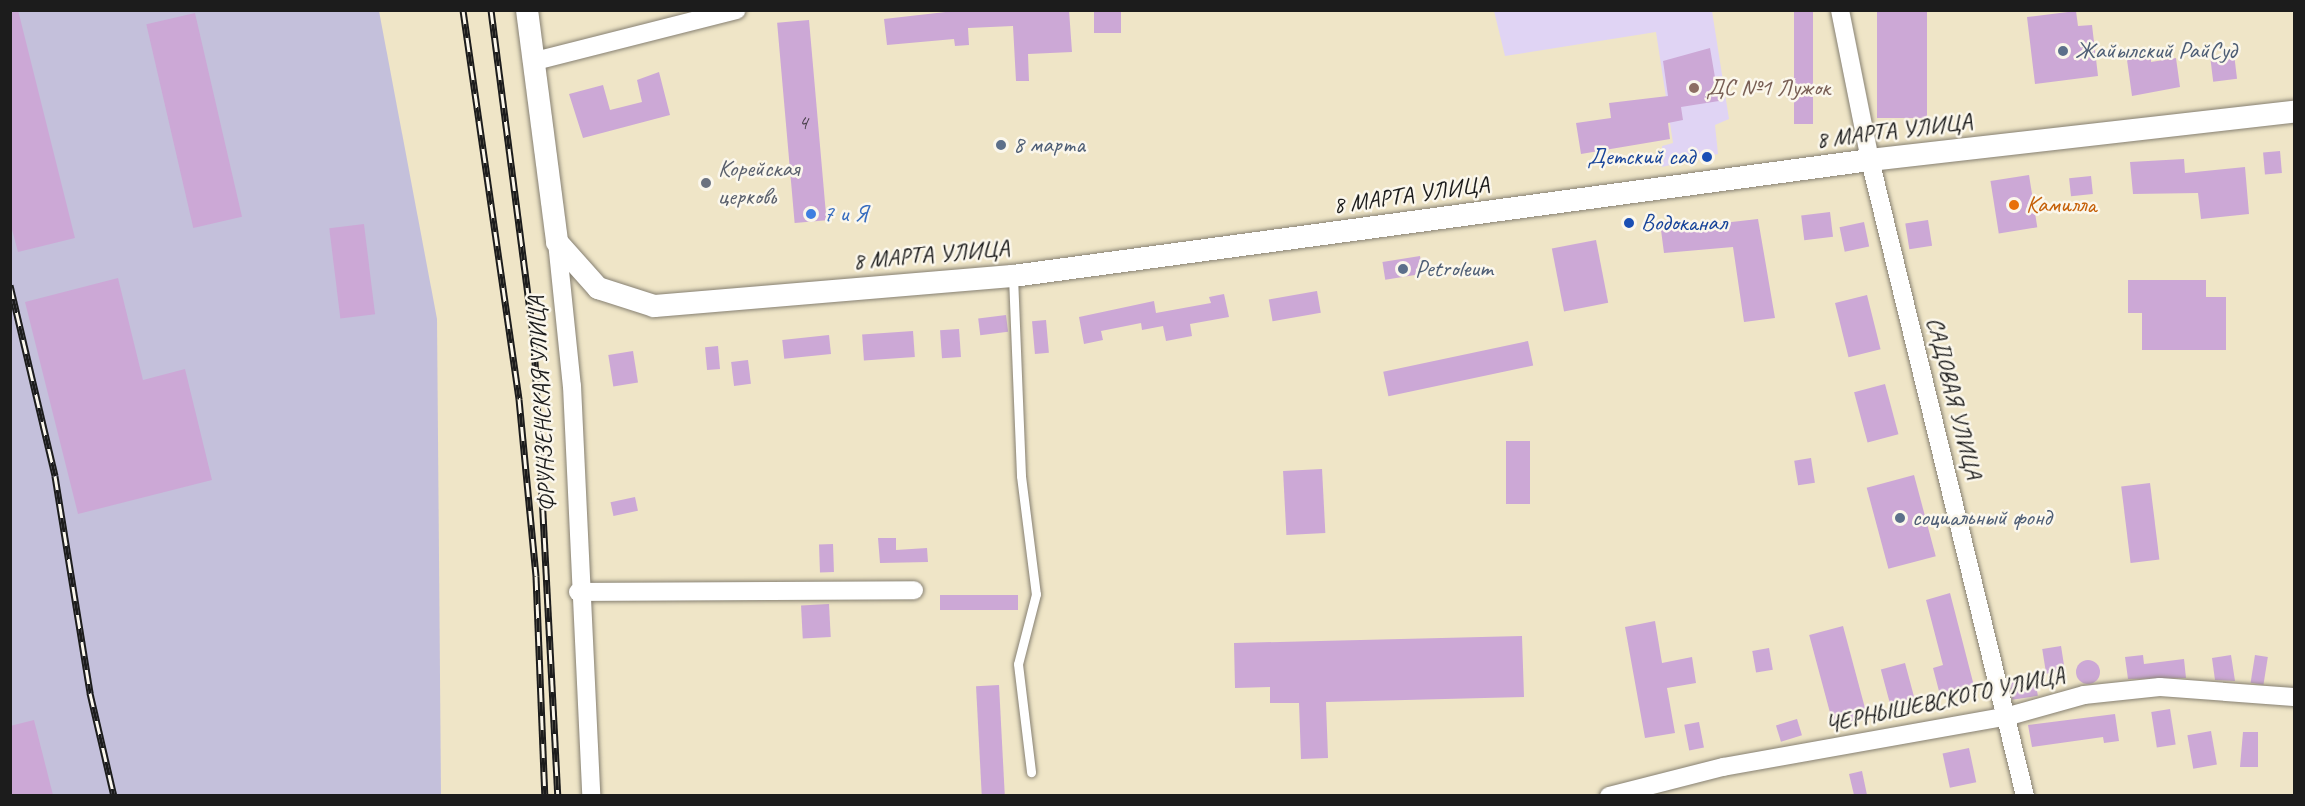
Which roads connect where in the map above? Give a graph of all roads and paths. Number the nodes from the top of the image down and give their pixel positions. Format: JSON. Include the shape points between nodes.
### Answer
{"nodes":[{"id":1,"x":527,"y":10,"type":"edge"},
{"id":2,"x":737,"y":10,"type":"edge"},
{"id":3,"x":1840,"y":10,"type":"edge"},
{"id":4,"x":535,"y":61,"type":"junction"},
{"id":5,"x":2295,"y":112,"type":"edge"},
{"id":6,"x":1870,"y":160,"type":"junction"},
{"id":7,"x":557,"y":242,"type":"junction"},
{"id":8,"x":1013,"y":276,"type":"junction"},
{"id":9,"x":914,"y":590,"type":"dead end"},
{"id":10,"x":578,"y":592,"type":"junction"},
{"id":11,"x":2295,"y":697,"type":"edge"},
{"id":12,"x":2009,"y":716,"type":"junction"},
{"id":13,"x":1031,"y":772,"type":"dead end"},
{"id":14,"x":591,"y":795,"type":"edge"},
{"id":15,"x":1609,"y":795,"type":"edge"},
{"id":16,"x":2025,"y":795,"type":"edge"}],
"edges":[{"from":1,"to":4,"type":"street","name":"ФРУНЗЕНСКАЯ УЛИЦА"},
{"from":2,"to":4,"type":"street"},
{"from":3,"to":6,"type":"street","name":"САДОВАЯ УЛИЦА"},
{"from":4,"to":7,"type":"street","name":"ФРУНЗЕНСКАЯ УЛИЦА"},
{"from":5,"to":6,"type":"street","name":"8 МАРТА УЛИЦА"},
{"from":6,"to":8,"type":"street","name":"8 МАРТА УЛИЦА"},
{"from":6,"to":12,"type":"street","name":"САДОВАЯ УЛИЦА"},
{"from":7,"to":8,"type":"street","name":"8 МАРТА УЛИЦА","via":[[598,288],[654,306]]},
{"from":7,"to":10,"type":"street","name":"ФРУНЗЕНСКАЯ УЛИЦА","via":[[572,386]]},
{"from":8,"to":13,"type":"lane","via":[[1021,476],[1036,594],[1018,664]]},
{"from":9,"to":10,"type":"street"},
{"from":10,"to":14,"type":"street","name":"ФРУНЗЕНСКАЯ УЛИЦА"},
{"from":11,"to":12,"type":"street","name":"ЧЕРНЫШЕВСКОГО УЛИЦА","via":[[2160,687],[2084,695]]},
{"from":12,"to":15,"type":"street","name":"ЧЕРНЫШЕВСКОГО УЛИЦА","via":[[1723,767]]},
{"from":12,"to":16,"type":"street","name":"САДОВАЯ УЛИЦА"}]}
